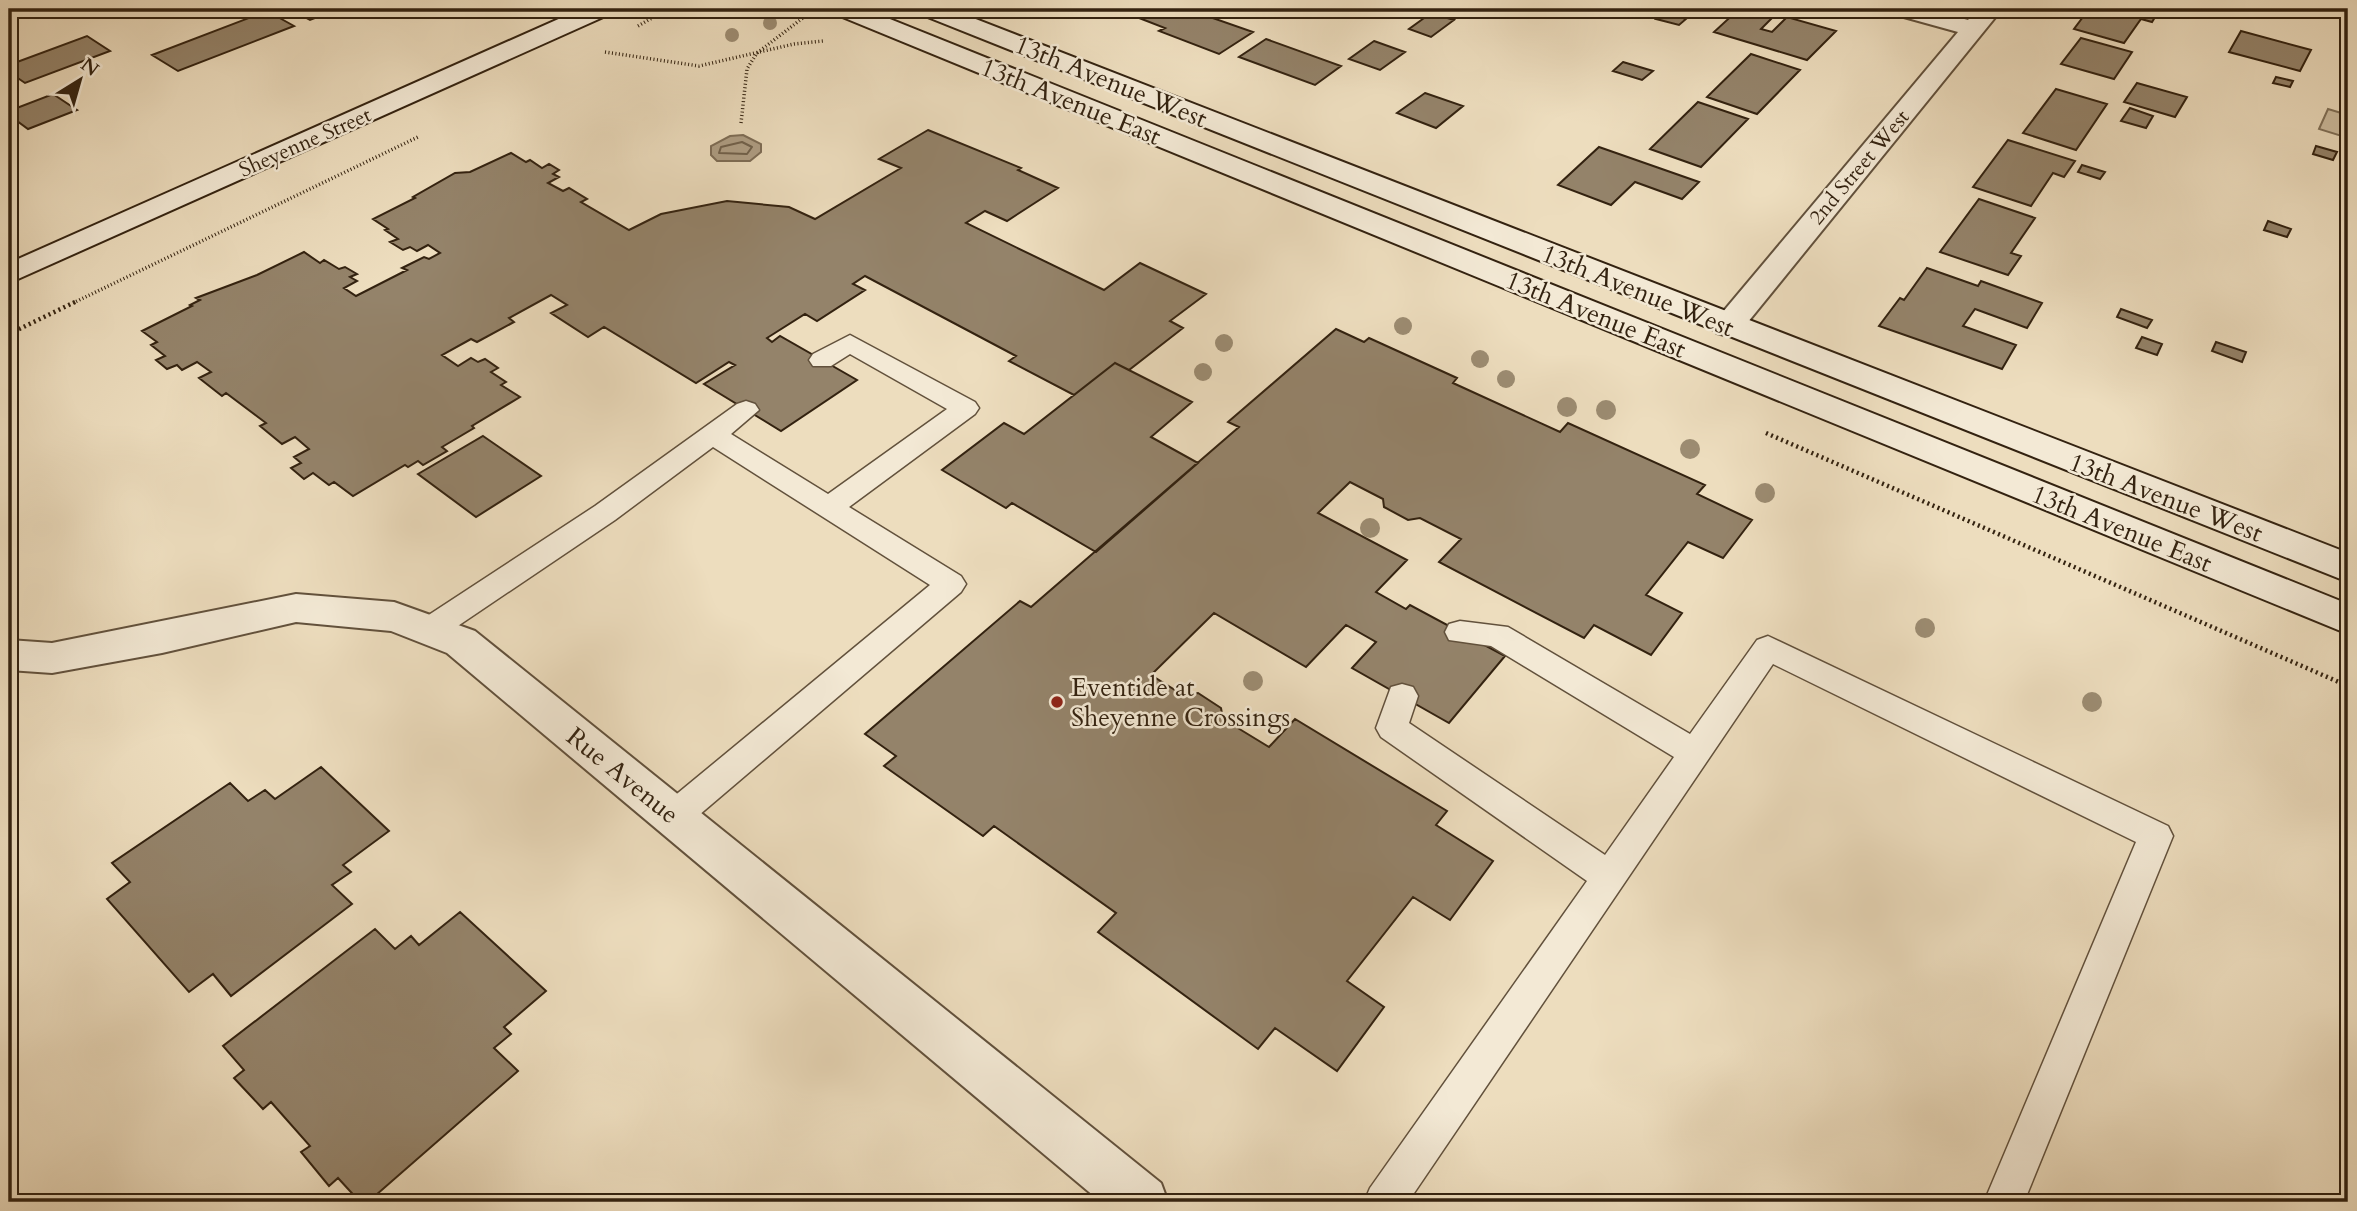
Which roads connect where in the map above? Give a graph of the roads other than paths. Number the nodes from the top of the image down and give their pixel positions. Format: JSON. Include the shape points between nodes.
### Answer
{"nodes":[{"id":1,"x":601,"y":9,"type":"edge"},
{"id":2,"x":844,"y":9,"type":"edge"},
{"id":3,"x":929,"y":9,"type":"edge"},
{"id":4,"x":1902,"y":9,"type":"edge"},
{"id":5,"x":1982,"y":19,"type":"edge"},
{"id":6,"x":9,"y":274,"type":"edge"},
{"id":7,"x":1728,"y":326,"type":"junction"},
{"id":8,"x":822,"y":360,"type":"dead end"},
{"id":9,"x":746,"y":410,"type":"dead end"},
{"id":10,"x":712,"y":434,"type":"junction"},
{"id":11,"x":829,"y":508,"type":"junction"},
{"id":12,"x":2348,"y":568,"type":"edge"},
{"id":13,"x":2348,"y":620,"type":"edge"},
{"id":14,"x":429,"y":630,"type":"junction"},
{"id":15,"x":1460,"y":632,"type":"dead end"},
{"id":16,"x":9,"y":655,"type":"edge"},
{"id":17,"x":1402,"y":696,"type":"dead end"},
{"id":18,"x":1695,"y":753,"type":"junction"},
{"id":19,"x":673,"y":817,"type":"junction"},
{"id":20,"x":1609,"y":877,"type":"junction"},
{"id":21,"x":1142,"y":1202,"type":"edge"},
{"id":22,"x":1384,"y":1202,"type":"edge"},
{"id":23,"x":2004,"y":1202,"type":"edge"}],
"edges":[{"from":1,"to":6,"type":"main road","name":"Sheyenne Street"},
{"from":2,"to":13,"type":"main road","name":"13th Avenue East"},
{"from":3,"to":7,"type":"main road","name":"13th Avenue West"},
{"from":4,"to":5,"type":"main road"},
{"from":5,"to":7,"type":"main road","name":"2nd Street West"},
{"from":7,"to":12,"type":"main road","name":"13th Avenue West"},
{"from":8,"to":11,"type":"lane","via":[[850,342],[966,408]]},
{"from":9,"to":10,"type":"lane"},
{"from":10,"to":11,"type":"lane"},
{"from":10,"to":14,"type":"lane","via":[[605,513]]},
{"from":11,"to":19,"type":"lane","via":[[951,584]]},
{"from":14,"to":16,"type":"main road","name":"Rue Avenue","via":[[394,617],[296,608],[52,658]]},
{"from":14,"to":19,"type":"main road","name":"Rue Avenue","via":[[461,642]]},
{"from":15,"to":18,"type":"lane","via":[[1497,635]]},
{"from":17,"to":20,"type":"lane","via":[[1392,728]]},
{"from":18,"to":20,"type":"lane"},
{"from":18,"to":23,"type":"lane","via":[[1768,648],[2156,836]]},
{"from":19,"to":21,"type":"main road","name":"Rue Avenue"},
{"from":20,"to":22,"type":"lane"}]}
